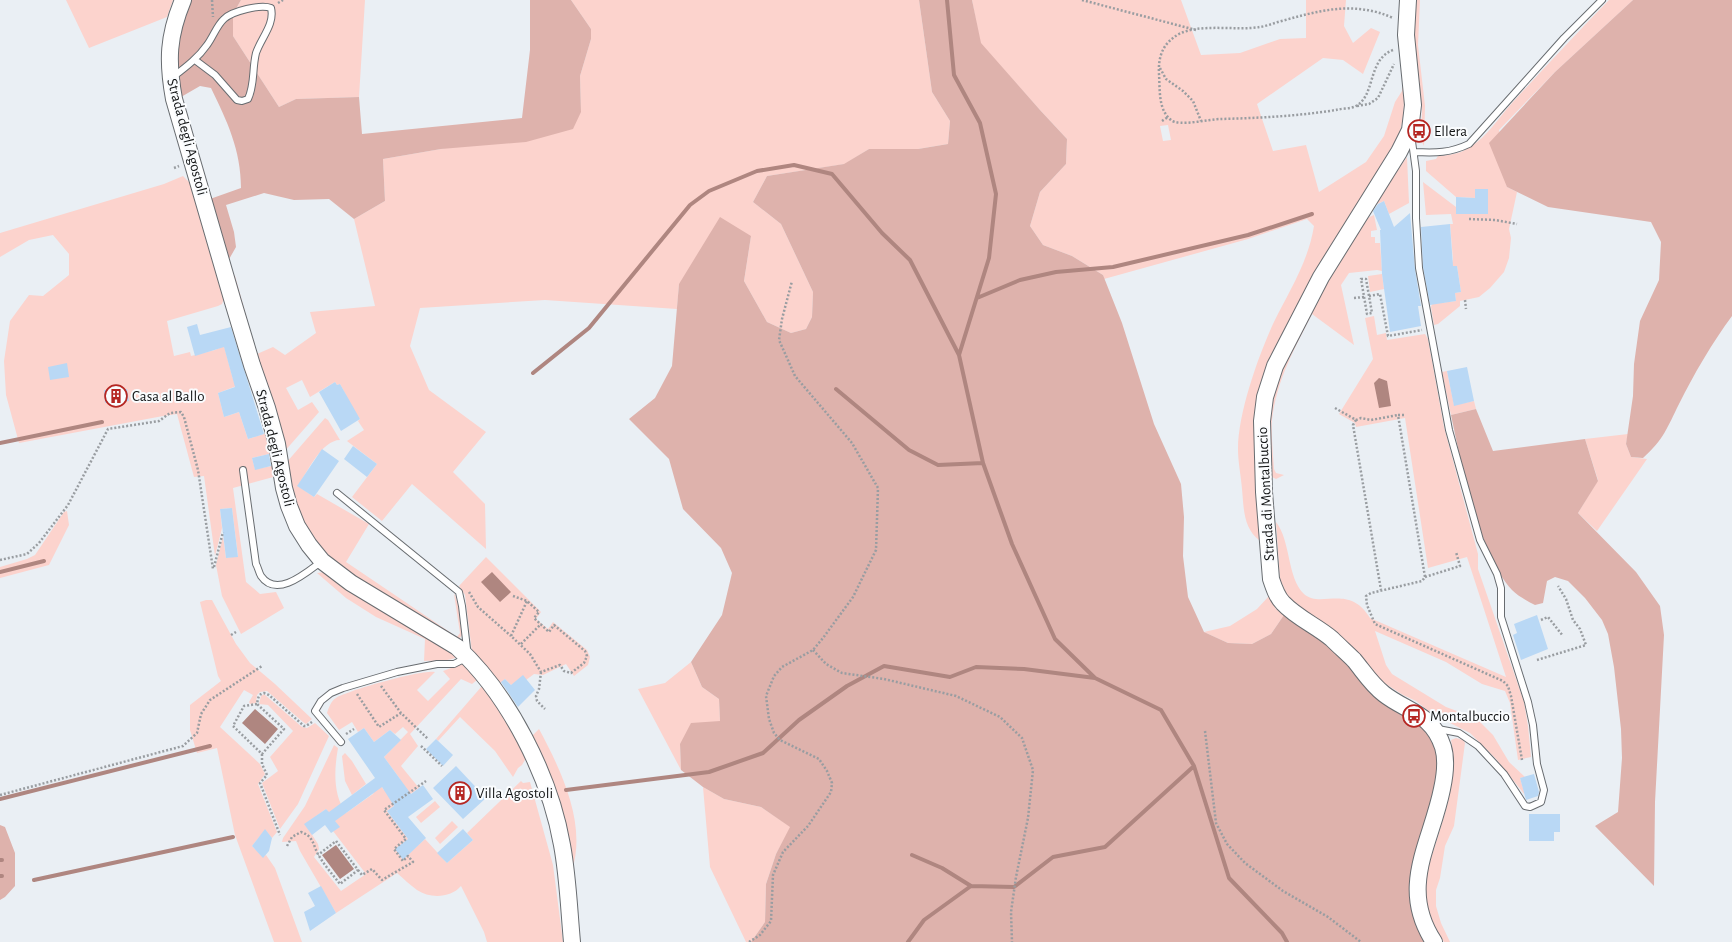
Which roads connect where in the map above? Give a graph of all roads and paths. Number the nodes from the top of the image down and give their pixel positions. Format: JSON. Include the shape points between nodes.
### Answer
{"nodes":[{"id":1,"x":183,"y":0,"type":"edge"},
{"id":2,"x":1082,"y":0,"type":"edge"},
{"id":3,"x":1408,"y":0,"type":"edge"},
{"id":4,"x":1602,"y":0,"type":"edge"},
{"id":5,"x":1353,"y":4,"type":"dead end"},
{"id":6,"x":1360,"y":5,"type":"dead end"},
{"id":7,"x":1407,"y":23,"type":"junction"},
{"id":8,"x":1196,"y":30,"type":"junction"},
{"id":9,"x":1408,"y":48,"type":"junction"},
{"id":10,"x":195,"y":60,"type":"junction"},
{"id":11,"x":1395,"y":63,"type":"dead end"},
{"id":12,"x":1159,"y":66,"type":"junction"},
{"id":13,"x":170,"y":79,"type":"junction"},
{"id":14,"x":1356,"y":106,"type":"junction"},
{"id":15,"x":1168,"y":118,"type":"junction"},
{"id":16,"x":1162,"y":121,"type":"dead end"},
{"id":17,"x":1201,"y":121,"type":"junction"},
{"id":18,"x":1410,"y":130,"type":"junction"},
{"id":19,"x":1415,"y":152,"type":"junction"},
{"id":20,"x":1469,"y":220,"type":"dead end"},
{"id":21,"x":1517,"y":224,"type":"dead end"},
{"id":22,"x":792,"y":281,"type":"dead end"},
{"id":23,"x":1364,"y":296,"type":"junction"},
{"id":24,"x":1369,"y":296,"type":"junction"},
{"id":25,"x":1354,"y":298,"type":"dead end"},
{"id":26,"x":1465,"y":300,"type":"dead end"},
{"id":27,"x":1466,"y":309,"type":"dead end"},
{"id":28,"x":1430,"y":328,"type":"junction"},
{"id":29,"x":1335,"y":408,"type":"dead end"},
{"id":30,"x":1404,"y":415,"type":"dead end"},
{"id":31,"x":1398,"y":416,"type":"junction"},
{"id":32,"x":1356,"y":420,"type":"junction"},
{"id":33,"x":243,"y":470,"type":"dead end"},
{"id":34,"x":337,"y":493,"type":"dead end"},
{"id":35,"x":223,"y":532,"type":"dead end"},
{"id":36,"x":1456,"y":552,"type":"dead end"},
{"id":37,"x":0,"y":560,"type":"edge"},
{"id":38,"x":322,"y":561,"type":"junction"},
{"id":39,"x":1425,"y":577,"type":"junction"},
{"id":40,"x":466,"y":586,"type":"dead end"},
{"id":41,"x":1558,"y":586,"type":"dead end"},
{"id":42,"x":1382,"y":590,"type":"junction"},
{"id":43,"x":513,"y":596,"type":"dead end"},
{"id":44,"x":528,"y":601,"type":"junction"},
{"id":45,"x":1541,"y":620,"type":"dead end"},
{"id":46,"x":541,"y":624,"type":"junction"},
{"id":47,"x":236,"y":632,"type":"dead end"},
{"id":48,"x":231,"y":635,"type":"dead end"},
{"id":49,"x":511,"y":636,"type":"junction"},
{"id":50,"x":1563,"y":636,"type":"dead end"},
{"id":51,"x":521,"y":644,"type":"junction"},
{"id":52,"x":814,"y":650,"type":"junction"},
{"id":53,"x":468,"y":657,"type":"junction"},
{"id":54,"x":1537,"y":660,"type":"dead end"},
{"id":55,"x":262,"y":666,"type":"dead end"},
{"id":56,"x":540,"y":672,"type":"junction"},
{"id":57,"x":376,"y":678,"type":"junction"},
{"id":58,"x":351,"y":685,"type":"junction"},
{"id":59,"x":257,"y":704,"type":"junction"},
{"id":60,"x":545,"y":709,"type":"dead end"},
{"id":61,"x":401,"y":713,"type":"junction"},
{"id":62,"x":313,"y":721,"type":"dead end"},
{"id":63,"x":1434,"y":729,"type":"junction"},
{"id":64,"x":1205,"y":731,"type":"dead end"},
{"id":65,"x":428,"y":738,"type":"dead end"},
{"id":66,"x":342,"y":742,"type":"dead end"},
{"id":67,"x":421,"y":746,"type":"dead end"},
{"id":68,"x":262,"y":754,"type":"junction"},
{"id":69,"x":1522,"y":760,"type":"dead end"},
{"id":70,"x":442,"y":766,"type":"dead end"},
{"id":71,"x":426,"y":781,"type":"dead end"},
{"id":72,"x":0,"y":795,"type":"edge"},
{"id":73,"x":280,"y":835,"type":"dead end"},
{"id":74,"x":288,"y":846,"type":"dead end"},
{"id":75,"x":318,"y":855,"type":"junction"},
{"id":76,"x":358,"y":870,"type":"junction"},
{"id":77,"x":572,"y":942,"type":"edge"},
{"id":78,"x":750,"y":942,"type":"edge"},
{"id":79,"x":1012,"y":942,"type":"edge"},
{"id":80,"x":1361,"y":942,"type":"edge"},
{"id":81,"x":1434,"y":942,"type":"edge"}],
"edges":[{"from":1,"to":13,"type":"street","name":"Strada degli Agostoli","via":[[174,22],[169,51]]},
{"from":2,"to":8,"type":"path"},
{"from":3,"to":7,"type":"street","name":"Strada di Montalbuccio"},
{"from":4,"to":19,"type":"lane","via":[[1559,43],[1469,144],[1455,150]]},
{"from":5,"to":8,"type":"path","via":[[1326,7],[1260,27]]},
{"from":6,"to":7,"type":"path","via":[[1375,8]]},
{"from":7,"to":9,"type":"street","name":"Strada di Montalbuccio"},
{"from":8,"to":12,"type":"path","via":[[1180,34],[1163,46]]},
{"from":9,"to":14,"type":"path","via":[[1400,47],[1387,52],[1377,62],[1370,86],[1363,100]]},
{"from":9,"to":18,"type":"street","name":"Strada di Montalbuccio","via":[[1413,105]]},
{"from":10,"to":10,"type":"lane","via":[[224,19],[243,10],[264,6],[271,8],[273,15],[256,53],[253,84],[248,99],[236,100],[215,75]]},
{"from":10,"to":13,"type":"lane"},
{"from":11,"to":14,"type":"path","via":[[1378,98],[1368,104]]},
{"from":12,"to":15,"type":"path","via":[[1161,97],[1164,113]]},
{"from":12,"to":17,"type":"path","via":[[1166,79],[1183,90],[1193,101]]},
{"from":13,"to":38,"type":"street","name":"Strada degli Agostoli","via":[[234,302],[268,408],[289,506],[297,526]]},
{"from":14,"to":17,"type":"path","via":[[1271,118]]},
{"from":15,"to":16,"type":"path"},
{"from":15,"to":17,"type":"path","via":[[1183,123]]},
{"from":18,"to":19,"type":"lane"},
{"from":18,"to":63,"type":"street","name":"Strada di Montalbuccio","via":[[1321,277],[1275,366],[1265,397],[1262,429],[1264,492],[1271,579],[1283,603],[1323,631],[1354,661],[1369,681],[1385,694],[1421,715]]},
{"from":19,"to":28,"type":"lane","via":[[1418,257]]},
{"from":20,"to":21,"type":"path","via":[[1495,220]]},
{"from":22,"to":52,"type":"path","via":[[779,340],[795,376],[852,443],[878,488],[876,550],[853,597]]},
{"from":23,"to":24,"type":"path","via":[[1362,279],[1366,279]]},
{"from":23,"to":24,"type":"path","via":[[1367,314],[1372,313]]},
{"from":23,"to":25,"type":"path"},
{"from":24,"to":28,"type":"path","via":[[1380,294],[1388,336]]},
{"from":26,"to":27,"type":"path"},
{"from":28,"to":63,"type":"lane","via":[[1458,466],[1480,540],[1497,574],[1501,588],[1501,617],[1528,702],[1537,764],[1544,790],[1541,802],[1526,806],[1493,761],[1468,738],[1459,733]]},
{"from":29,"to":32,"type":"path"},
{"from":30,"to":31,"type":"path"},
{"from":31,"to":32,"type":"path"},
{"from":31,"to":39,"type":"path"},
{"from":32,"to":42,"type":"path","via":[[1353,425]]},
{"from":33,"to":38,"type":"lane","via":[[256,564],[261,576],[269,583],[282,586],[301,577]]},
{"from":34,"to":53,"type":"lane","via":[[459,592]]},
{"from":35,"to":37,"type":"path","via":[[213,569],[198,470],[184,417],[181,412],[170,413],[159,421],[108,429],[68,505],[40,543],[27,554]]},
{"from":36,"to":39,"type":"path","via":[[1460,566]]},
{"from":38,"to":53,"type":"street","name":"Strada degli Agostoli","via":[[351,583],[457,647]]},
{"from":39,"to":42,"type":"path","via":[[1422,581]]},
{"from":40,"to":49,"type":"path","via":[[478,607]]},
{"from":41,"to":54,"type":"path","via":[[1586,645]]},
{"from":42,"to":69,"type":"path","via":[[1366,596],[1375,624],[1503,680],[1508,686]]},
{"from":43,"to":44,"type":"path"},
{"from":44,"to":46,"type":"path","via":[[539,612],[534,618]]},
{"from":44,"to":49,"type":"path"},
{"from":45,"to":50,"type":"path","via":[[1548,617]]},
{"from":46,"to":51,"type":"path"},
{"from":46,"to":56,"type":"path","via":[[549,632],[554,625],[585,651],[587,656],[584,663],[571,673],[564,671],[560,665]]},
{"from":47,"to":48,"type":"path"},
{"from":49,"to":51,"type":"path"},
{"from":51,"to":56,"type":"path"},
{"from":52,"to":78,"type":"path","via":[[782,667],[774,676],[766,696],[774,733],[780,740],[819,759],[832,784],[831,792],[808,826],[783,852],[773,875],[771,921],[760,935]]},
{"from":52,"to":79,"type":"path","via":[[826,664],[842,673],[884,679],[956,696],[1000,717],[1022,738],[1033,770],[1028,818],[1011,912]]},
{"from":53,"to":57,"type":"lane","via":[[454,664],[437,664]]},
{"from":53,"to":77,"type":"street","name":"Strada degli Agostoli","via":[[502,700],[513,719],[532,753],[555,812],[562,845]]},
{"from":55,"to":72,"type":"path","via":[[210,700],[201,714],[197,733],[183,746]]},
{"from":56,"to":60,"type":"path","via":[[536,696],[537,701]]},
{"from":57,"to":58,"type":"lane"},
{"from":57,"to":61,"type":"path"},
{"from":58,"to":61,"type":"path","via":[[379,727]]},
{"from":58,"to":66,"type":"lane","via":[[331,693],[321,701],[315,712]]},
{"from":59,"to":62,"type":"path","via":[[259,695],[267,693],[304,726]]},
{"from":59,"to":68,"type":"path","via":[[284,729]]},
{"from":59,"to":68,"type":"path","via":[[244,706],[233,726]]},
{"from":61,"to":65,"type":"path"},
{"from":63,"to":81,"type":"street","name":"Strada di Montalbuccio","via":[[1443,746],[1444,777],[1416,891],[1420,914]]},
{"from":64,"to":80,"type":"path","via":[[1216,823],[1227,844],[1245,863],[1283,891],[1328,917]]},
{"from":67,"to":70,"type":"path"},
{"from":68,"to":73,"type":"path","via":[[262,764],[267,774],[260,783]]},
{"from":71,"to":76,"type":"path","via":[[384,810],[406,839],[394,849],[403,861],[408,856],[413,862],[382,880],[372,869],[362,875]]},
{"from":74,"to":75,"type":"path","via":[[292,838],[301,832],[310,836]]},
{"from":75,"to":76,"type":"path","via":[[340,884]]},
{"from":75,"to":76,"type":"path","via":[[336,841]]}]}
